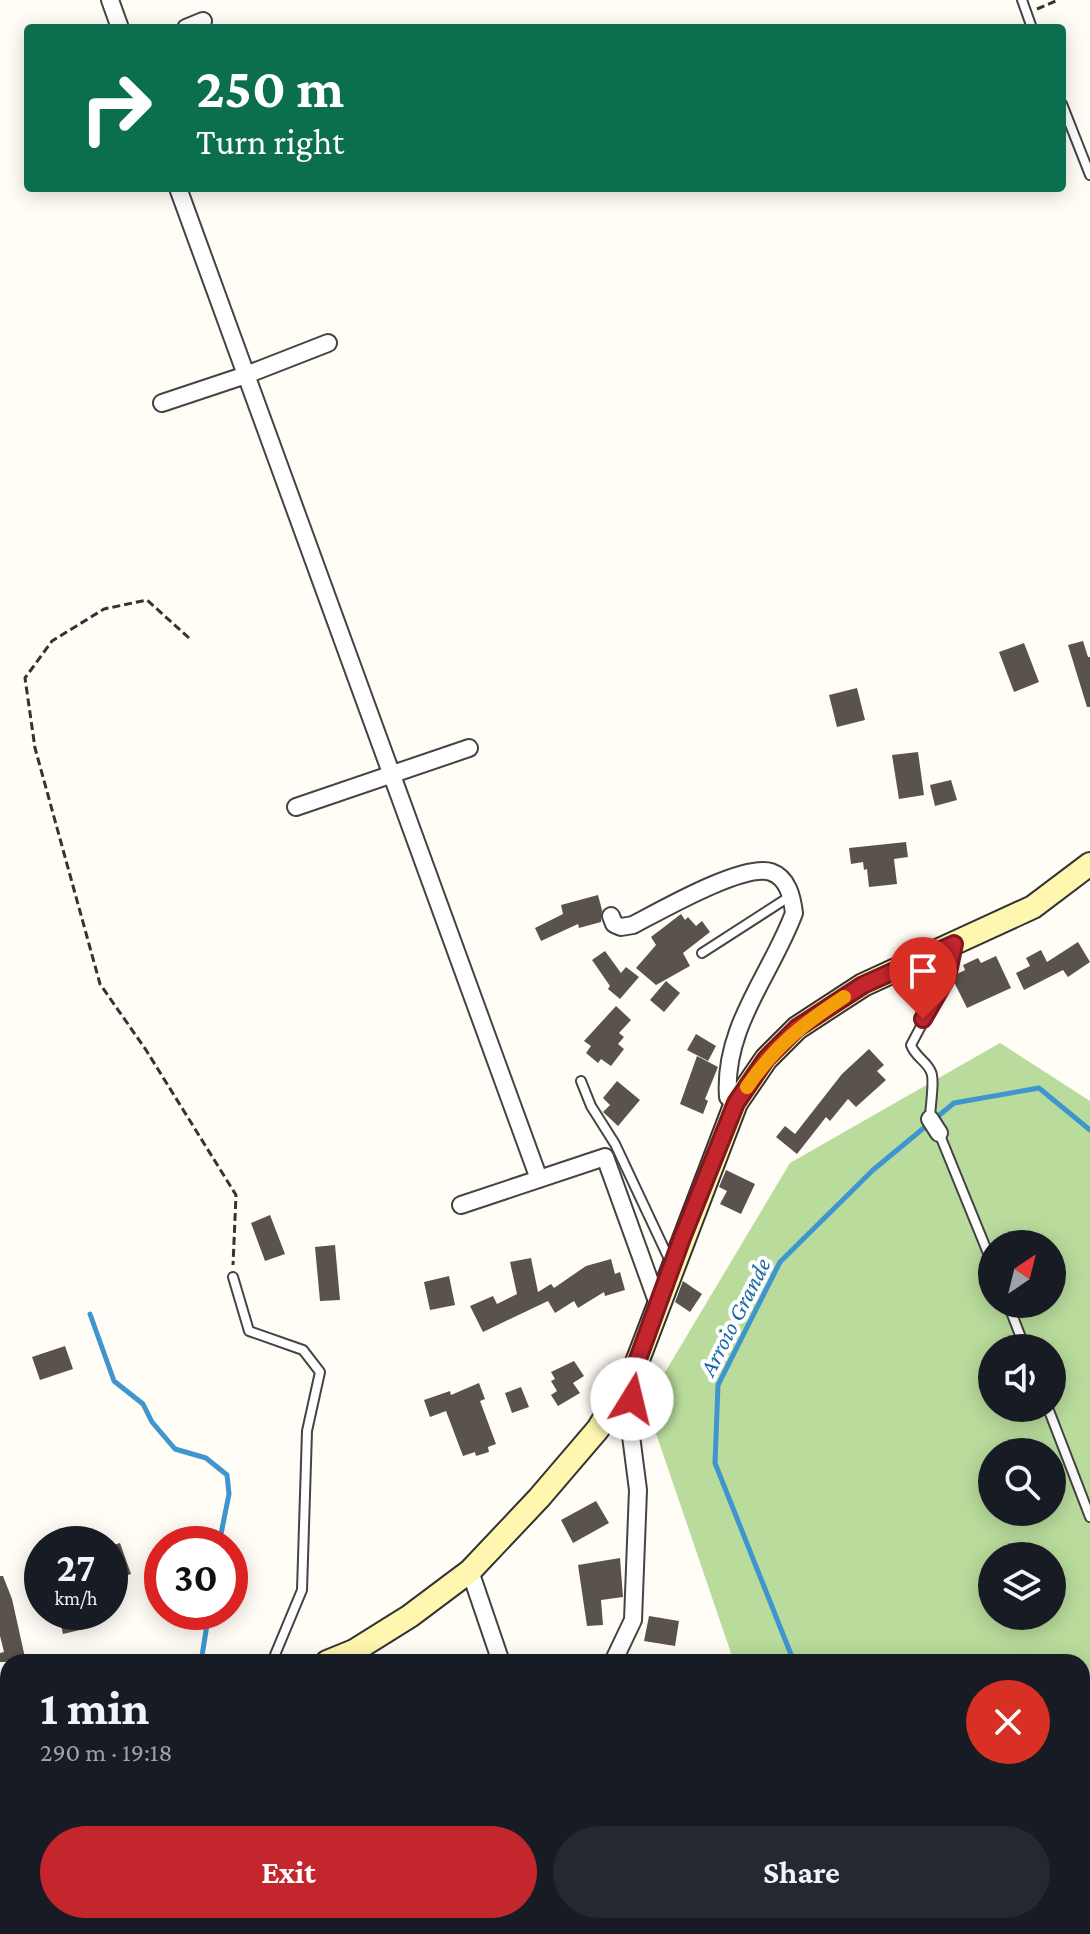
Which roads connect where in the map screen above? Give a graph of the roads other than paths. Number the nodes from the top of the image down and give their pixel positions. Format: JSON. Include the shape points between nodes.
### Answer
{"nodes":[{"id":1,"x":110,"y":0,"type":"edge"},
{"id":2,"x":1022,"y":0,"type":"edge"},
{"id":3,"x":203,"y":21,"type":"dead end"},
{"id":4,"x":119,"y":24,"type":"edge"},
{"id":5,"x":196,"y":24,"type":"edge"},
{"id":6,"x":1031,"y":24,"type":"edge"},
{"id":7,"x":1066,"y":114,"type":"edge"},
{"id":8,"x":1090,"y":175,"type":"edge"},
{"id":9,"x":179,"y":192,"type":"edge"},
{"id":10,"x":328,"y":343,"type":"dead end"},
{"id":11,"x":246,"y":375,"type":"junction"},
{"id":12,"x":162,"y":403,"type":"dead end"},
{"id":13,"x":469,"y":748,"type":"dead end"},
{"id":14,"x":390,"y":774,"type":"junction"},
{"id":15,"x":296,"y":807,"type":"dead end"},
{"id":16,"x":1090,"y":864,"type":"edge"},
{"id":17,"x":792,"y":895,"type":"junction"},
{"id":18,"x":611,"y":916,"type":"dead end"},
{"id":19,"x":954,"y":944,"type":"junction"},
{"id":20,"x":702,"y":953,"type":"dead end"},
{"id":21,"x":581,"y":1081,"type":"dead end"},
{"id":22,"x":736,"y":1103,"type":"junction"},
{"id":23,"x":539,"y":1179,"type":"junction"},
{"id":24,"x":461,"y":1205,"type":"dead end"},
{"id":25,"x":978,"y":1230,"type":"edge"},
{"id":26,"x":672,"y":1266,"type":"junction"},
{"id":27,"x":233,"y":1277,"type":"road end"},
{"id":28,"x":658,"y":1304,"type":"junction"},
{"id":29,"x":634,"y":1370,"type":"junction"},
{"id":30,"x":1053,"y":1422,"type":"edge"},
{"id":31,"x":1090,"y":1517,"type":"edge"},
{"id":32,"x":470,"y":1571,"type":"junction"},
{"id":33,"x":275,"y":1654,"type":"edge"},
{"id":34,"x":347,"y":1654,"type":"edge"},
{"id":35,"x":498,"y":1654,"type":"edge"},
{"id":36,"x":617,"y":1654,"type":"edge"}],
"edges":[{"from":1,"to":4,"type":"street"},
{"from":2,"to":6,"type":"lane"},
{"from":3,"to":5,"type":"street"},
{"from":7,"to":8,"type":"lane"},
{"from":9,"to":11,"type":"street"},
{"from":10,"to":11,"type":"street"},
{"from":11,"to":12,"type":"street"},
{"from":11,"to":14,"type":"street"},
{"from":13,"to":14,"type":"street"},
{"from":14,"to":15,"type":"street"},
{"from":14,"to":23,"type":"street"},
{"from":16,"to":19,"type":"main road","via":[[1033,907]]},
{"from":17,"to":18,"type":"street","via":[[772,872],[759,871],[702,890],[633,925],[621,927]]},
{"from":17,"to":20,"type":"lane"},
{"from":17,"to":22,"type":"street","via":[[794,913],[788,929],[737,1029],[728,1060],[728,1097]]},
{"from":19,"to":22,"type":"main road","via":[[863,985],[797,1028],[766,1059]]},
{"from":19,"to":25,"type":"lane","via":[[947,977],[911,1045],[933,1076],[934,1126]]},
{"from":21,"to":26,"type":"lane"},
{"from":22,"to":26,"type":"main road"},
{"from":23,"to":24,"type":"street"},
{"from":23,"to":28,"type":"street","via":[[605,1157]]},
{"from":26,"to":28,"type":"main road"},
{"from":27,"to":33,"type":"lane","via":[[249,1331],[303,1350],[320,1372],[307,1431],[302,1590]]},
{"from":28,"to":29,"type":"main road"},
{"from":29,"to":32,"type":"main road","via":[[598,1429]]},
{"from":29,"to":36,"type":"street","via":[[630,1428],[638,1490],[633,1620]]},
{"from":30,"to":31,"type":"lane"},
{"from":32,"to":34,"type":"main road"},
{"from":32,"to":35,"type":"street"}]}
